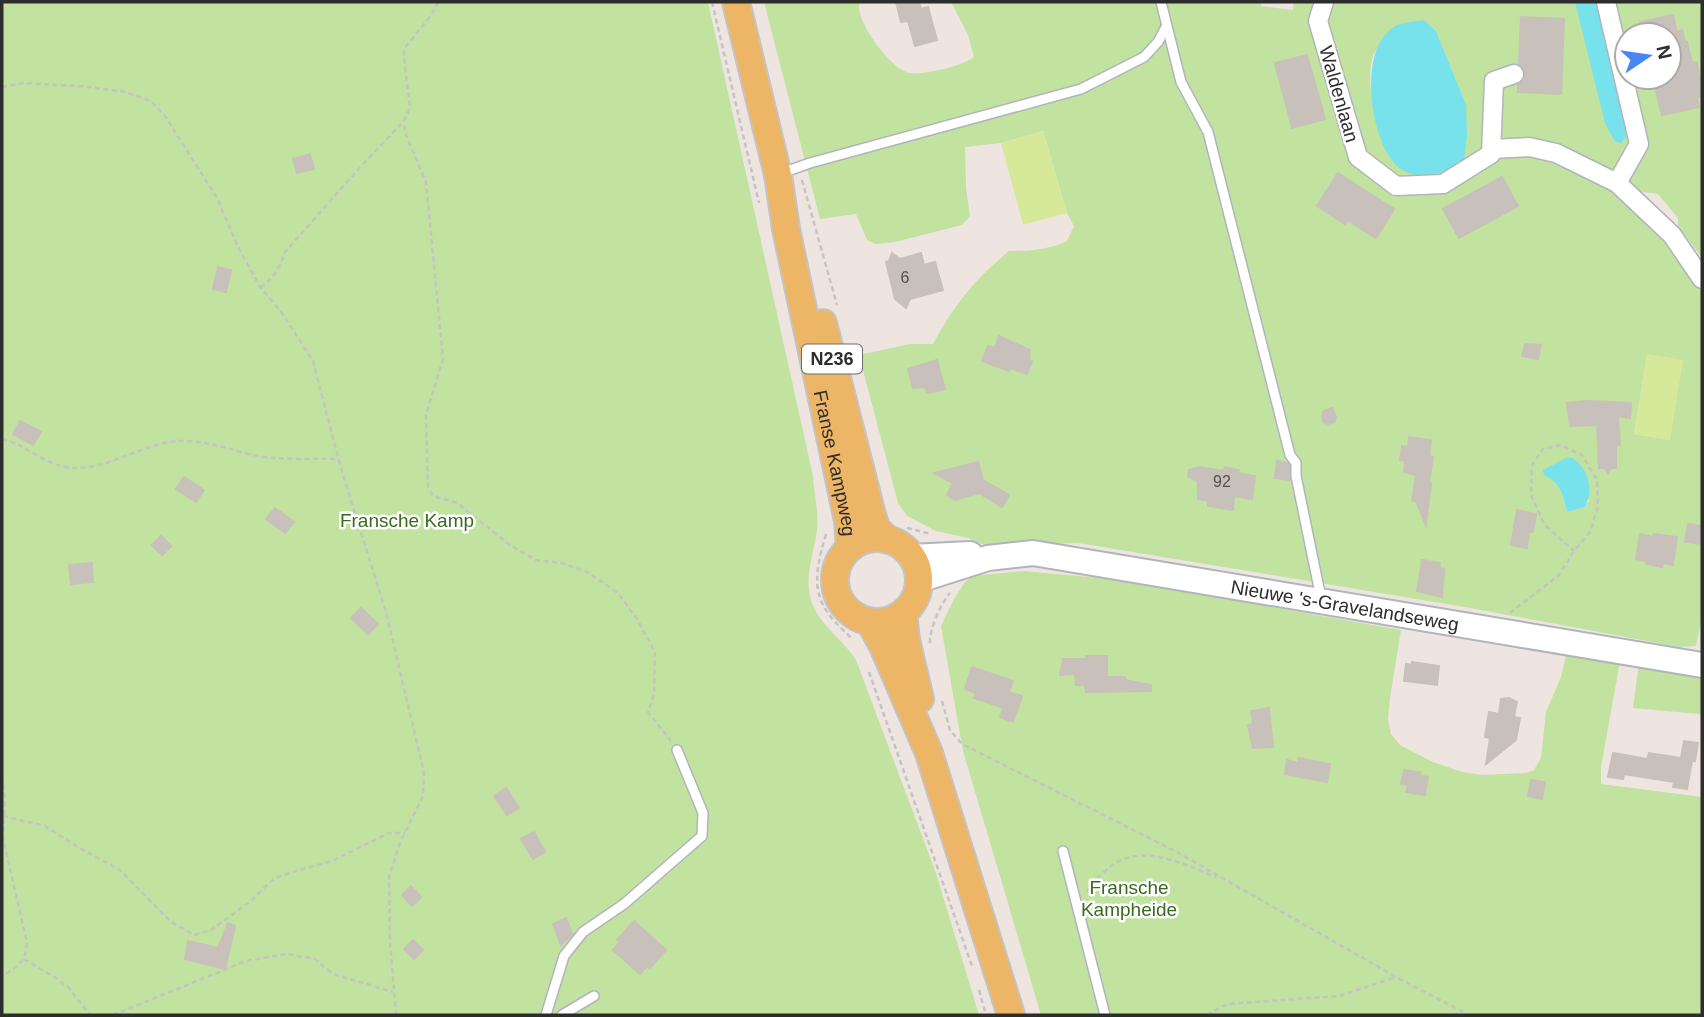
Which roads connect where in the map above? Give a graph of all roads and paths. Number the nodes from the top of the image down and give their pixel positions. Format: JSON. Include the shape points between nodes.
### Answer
{"nodes":[{"id":1,"x":438,"y":2,"type":"edge"},
{"id":2,"x":736,"y":2,"type":"edge"},
{"id":3,"x":1161,"y":2,"type":"edge"},
{"id":4,"x":1324,"y":2,"type":"edge"},
{"id":5,"x":1606,"y":2,"type":"edge"},
{"id":6,"x":1166,"y":27,"type":"junction"},
{"id":7,"x":1514,"y":74,"type":"dead end"},
{"id":8,"x":2,"y":87,"type":"edge"},
{"id":9,"x":404,"y":121,"type":"junction"},
{"id":10,"x":1492,"y":149,"type":"junction"},
{"id":11,"x":788,"y":171,"type":"junction"},
{"id":12,"x":1617,"y":183,"type":"junction"},
{"id":13,"x":1702,"y":279,"type":"edge"},
{"id":14,"x":260,"y":287,"type":"junction"},
{"id":15,"x":837,"y":306,"type":"dead end"},
{"id":16,"x":2,"y":439,"type":"edge"},
{"id":17,"x":339,"y":459,"type":"junction"},
{"id":18,"x":893,"y":533,"type":"junction"},
{"id":19,"x":933,"y":535,"type":"dead end"},
{"id":20,"x":850,"y":548,"type":"junction"},
{"id":21,"x":1574,"y":551,"type":"junction"},
{"id":22,"x":915,"y":568,"type":"junction"},
{"id":23,"x":945,"y":598,"type":"dead end"},
{"id":24,"x":1321,"y":603,"type":"junction"},
{"id":25,"x":903,"y":613,"type":"junction"},
{"id":26,"x":870,"y":622,"type":"junction"},
{"id":27,"x":1489,"y":629,"type":"junction"},
{"id":28,"x":931,"y":648,"type":"dead end"},
{"id":29,"x":1702,"y":665,"type":"edge"},
{"id":30,"x":940,"y":694,"type":"dead end"},
{"id":31,"x":677,"y":750,"type":"joint"},
{"id":32,"x":929,"y":753,"type":"junction"},
{"id":33,"x":2,"y":776,"type":"edge"},
{"id":34,"x":3,"y":816,"type":"edge"},
{"id":35,"x":405,"y":834,"type":"junction"},
{"id":36,"x":1063,"y":851,"type":"dead end"},
{"id":37,"x":1226,"y":880,"type":"junction"},
{"id":38,"x":1078,"y":911,"type":"junction"},
{"id":39,"x":24,"y":959,"type":"junction"},
{"id":40,"x":2,"y":976,"type":"edge"},
{"id":41,"x":1396,"y":978,"type":"junction"},
{"id":42,"x":393,"y":992,"type":"junction"},
{"id":43,"x":594,"y":996,"type":"dead end"},
{"id":44,"x":90,"y":1015,"type":"edge"},
{"id":45,"x":113,"y":1015,"type":"edge"},
{"id":46,"x":396,"y":1015,"type":"edge"},
{"id":47,"x":546,"y":1015,"type":"edge"},
{"id":48,"x":562,"y":1015,"type":"edge"},
{"id":49,"x":1010,"y":1015,"type":"edge"},
{"id":50,"x":1105,"y":1015,"type":"edge"},
{"id":51,"x":1207,"y":1015,"type":"edge"},
{"id":52,"x":1469,"y":1015,"type":"edge"}],
"edges":[{"from":1,"to":9,"type":"path","via":[[404,49],[410,108]]},
{"from":2,"to":11,"type":"main road","name":"Franse Kampweg","number":"N236"},
{"from":3,"to":6,"type":"lane"},
{"from":4,"to":10,"type":"street","name":"Waldenlaan","via":[[1318,21],[1358,157],[1396,186],[1443,184]]},
{"from":5,"to":12,"type":"street","via":[[1639,144]]},
{"from":6,"to":11,"type":"lane","via":[[1144,57],[1081,89]]},
{"from":6,"to":24,"type":"lane","via":[[1181,82],[1208,132],[1290,455],[1296,463]]},
{"from":7,"to":10,"type":"street","via":[[1494,80]]},
{"from":8,"to":14,"type":"path","via":[[23,83],[90,87],[151,101],[217,198]]},
{"from":9,"to":14,"type":"path","via":[[285,252],[281,266]]},
{"from":9,"to":31,"type":"path","via":[[426,182],[441,327],[443,359],[426,415],[428,486],[433,496],[457,503],[527,555],[587,572],[618,593],[655,652],[654,694],[648,712]]},
{"from":10,"to":12,"type":"street","via":[[1529,147],[1556,153]]},
{"from":11,"to":15,"type":"path"},
{"from":11,"to":18,"type":"main road","name":"Franse Kampweg","number":"N236","via":[[797,225],[872,515],[876,528]]},
{"from":11,"to":20,"type":"main road","name":"Franse Kampweg","number":"N236","via":[[786,229]]},
{"from":12,"to":13,"type":"street","via":[[1672,235]]},
{"from":14,"to":17,"type":"path","via":[[313,361]]},
{"from":16,"to":17,"type":"path","via":[[48,463],[76,468],[183,441],[255,456]]},
{"from":17,"to":35,"type":"path","via":[[386,612],[424,774],[423,796]]},
{"from":18,"to":19,"type":"path"},
{"from":18,"to":20,"type":"main road"},
{"from":18,"to":22,"type":"main road","number":"N236"},
{"from":20,"to":26,"type":"main road","via":[[836,567],[836,593],[851,614]]},
{"from":21,"to":21,"type":"path","via":[[1544,524],[1531,495],[1532,465],[1543,449],[1560,444],[1582,455],[1597,480],[1598,507],[1590,532]]},
{"from":21,"to":27,"type":"path","via":[[1559,575]]},
{"from":22,"to":24,"type":"main road","name":"Nieuwe 's-Gravelandseweg","via":[[1033,553]]},
{"from":22,"to":25,"type":"main road","via":[[917,592]]},
{"from":23,"to":28,"type":"path","via":[[929,634]]},
{"from":24,"to":27,"type":"main road","name":"Nieuwe 's-Gravelandseweg"},
{"from":25,"to":26,"type":"main road","via":[[888,621]]},
{"from":25,"to":32,"type":"main road"},
{"from":26,"to":32,"type":"main road"},
{"from":27,"to":29,"type":"main road","name":"Nieuwe 's-Gravelandseweg"},
{"from":30,"to":37,"type":"path","via":[[950,730],[962,744]]},
{"from":31,"to":47,"type":"lane","via":[[702,813],[702,836],[624,904],[583,932],[564,956]]},
{"from":32,"to":49,"type":"main road"},
{"from":33,"to":34,"type":"path"},
{"from":34,"to":35,"type":"path","via":[[45,826],[120,870],[171,922],[194,935],[211,930],[282,875],[332,861],[389,833]]},
{"from":34,"to":39,"type":"path","via":[[3,838],[27,943]]},
{"from":35,"to":42,"type":"path","via":[[389,877]]},
{"from":36,"to":38,"type":"lane"},
{"from":37,"to":38,"type":"path","via":[[1165,857],[1138,854],[1112,864],[1090,885]]},
{"from":37,"to":41,"type":"path"},
{"from":38,"to":50,"type":"lane"},
{"from":39,"to":40,"type":"path"},
{"from":39,"to":44,"type":"path","via":[[68,988]]},
{"from":41,"to":51,"type":"path","via":[[1339,996],[1227,1004]]},
{"from":41,"to":52,"type":"path"},
{"from":42,"to":45,"type":"path","via":[[333,974],[315,959],[287,954],[246,961]]},
{"from":42,"to":46,"type":"path"},
{"from":43,"to":48,"type":"lane"}]}
